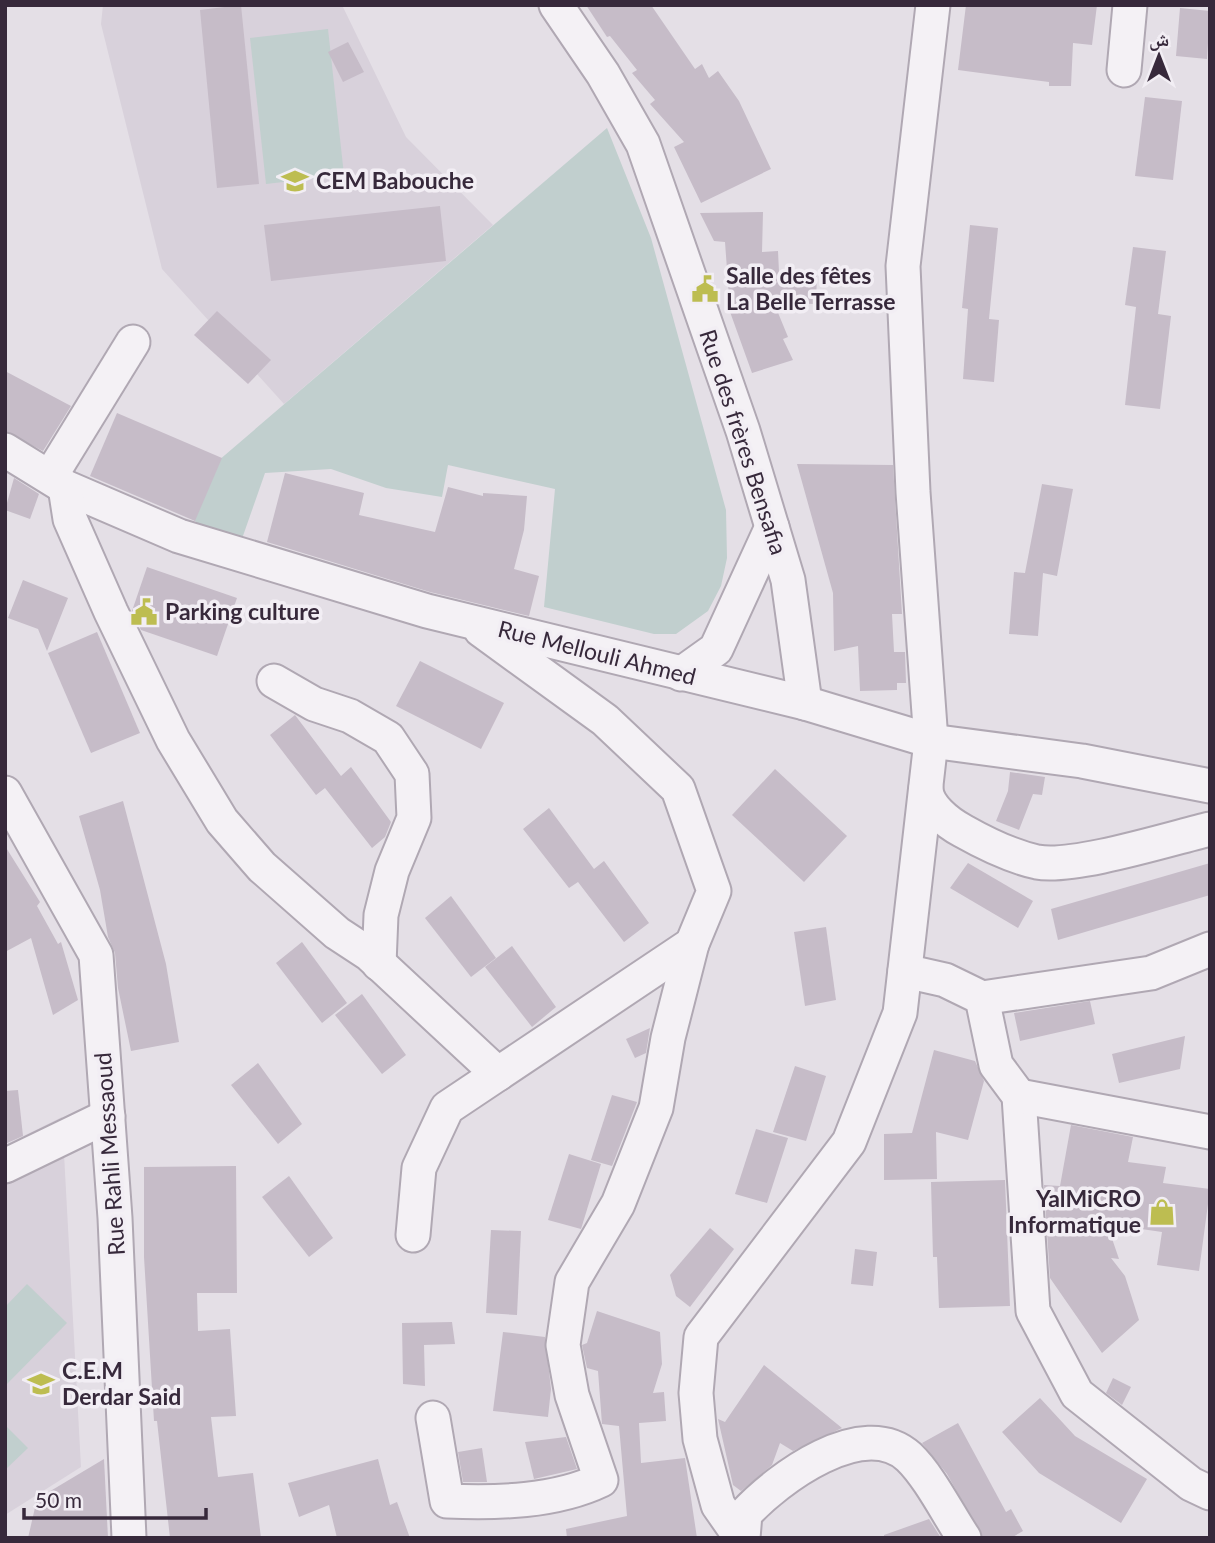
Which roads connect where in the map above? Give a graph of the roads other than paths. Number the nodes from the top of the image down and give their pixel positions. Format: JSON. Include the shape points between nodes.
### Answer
{"nodes":[{"id":1,"x":556,"y":5,"type":"edge"},
{"id":2,"x":933,"y":5,"type":"edge"},
{"id":3,"x":1130,"y":5,"type":"edge"},
{"id":4,"x":1124,"y":69,"type":"dead end"},
{"id":5,"x":133,"y":342,"type":"dead end"},
{"id":6,"x":5,"y":450,"type":"edge"},
{"id":7,"x":58,"y":482,"type":"junction"},
{"id":8,"x":772,"y":527,"type":"junction"},
{"id":9,"x":469,"y":620,"type":"junction"},
{"id":10,"x":681,"y":674,"type":"junction"},
{"id":11,"x":274,"y":681,"type":"dead end"},
{"id":12,"x":805,"y":703,"type":"junction"},
{"id":13,"x":931,"y":741,"type":"junction"},
{"id":14,"x":1209,"y":785,"type":"edge"},
{"id":15,"x":926,"y":788,"type":"junction"},
{"id":16,"x":5,"y":793,"type":"edge"},
{"id":17,"x":1210,"y":830,"type":"edge"},
{"id":18,"x":692,"y":944,"type":"junction"},
{"id":19,"x":1210,"y":949,"type":"edge"},
{"id":20,"x":379,"y":964,"type":"junction"},
{"id":21,"x":905,"y":971,"type":"junction"},
{"id":22,"x":982,"y":998,"type":"junction"},
{"id":23,"x":498,"y":1074,"type":"junction"},
{"id":24,"x":1019,"y":1096,"type":"junction"},
{"id":25,"x":108,"y":1116,"type":"junction"},
{"id":26,"x":1210,"y":1132,"type":"edge"},
{"id":27,"x":5,"y":1166,"type":"edge"},
{"id":28,"x":413,"y":1235,"type":"dead end"},
{"id":29,"x":433,"y":1418,"type":"dead end"},
{"id":30,"x":1210,"y":1493,"type":"edge"},
{"id":31,"x":129,"y":1538,"type":"edge"},
{"id":32,"x":742,"y":1538,"type":"edge"},
{"id":33,"x":964,"y":1538,"type":"edge"}],
"edges":[{"from":1,"to":8,"type":"street","name":"Rue des frères Bensafia","via":[[603,74],[643,145]]},
{"from":2,"to":13,"type":"street","via":[[903,266]]},
{"from":3,"to":4,"type":"street"},
{"from":5,"to":7,"type":"street"},
{"from":6,"to":7,"type":"street","name":"Rue Mellouli Ahmed"},
{"from":7,"to":9,"type":"street","name":"Rue Mellouli Ahmed","via":[[179,536]]},
{"from":7,"to":20,"type":"street","via":[[111,611],[173,740],[222,821],[262,867]]},
{"from":8,"to":10,"type":"street","via":[[716,649]]},
{"from":8,"to":12,"type":"street","name":"Rue des frères Bensafia","via":[[788,580]]},
{"from":9,"to":10,"type":"street","name":"Rue Mellouli Ahmed"},
{"from":9,"to":18,"type":"street","via":[[606,719],[678,789],[714,891]]},
{"from":10,"to":12,"type":"street","name":"Rue Mellouli Ahmed"},
{"from":11,"to":20,"type":"street","via":[[388,738],[412,774],[414,818],[392,871],[381,915]]},
{"from":12,"to":13,"type":"street","name":"Rue Mellouli Ahmed"},
{"from":13,"to":14,"type":"street","name":"Rue Mellouli Ahmed","via":[[1082,761]]},
{"from":13,"to":15,"type":"street"},
{"from":15,"to":17,"type":"street","via":[[932,804],[959,829],[997,849],[1038,862],[1075,860]]},
{"from":15,"to":21,"type":"street"},
{"from":16,"to":25,"type":"street","name":"Rue Rahli Messaoud","via":[[96,955]]},
{"from":18,"to":23,"type":"street"},
{"from":18,"to":29,"type":"street","via":[[656,1108],[618,1204],[572,1282],[563,1345],[572,1395],[601,1480],[584,1488],[495,1503],[447,1501]]},
{"from":19,"to":22,"type":"street","via":[[1151,973]]},
{"from":20,"to":23,"type":"street"},
{"from":21,"to":22,"type":"street","via":[[945,980]]},
{"from":21,"to":32,"type":"street","via":[[900,1013],[849,1142],[701,1337],[696,1393],[700,1439],[718,1505]]},
{"from":22,"to":24,"type":"street","via":[[996,1065]]},
{"from":23,"to":28,"type":"street","via":[[447,1108],[419,1168]]},
{"from":24,"to":26,"type":"street"},
{"from":24,"to":30,"type":"street","via":[[1033,1311],[1076,1394]]},
{"from":25,"to":27,"type":"street"},
{"from":25,"to":31,"type":"street","name":"Rue Rahli Messaoud"},
{"from":32,"to":33,"type":"street","via":[[745,1514],[775,1486],[832,1451],[872,1442],[894,1447],[910,1458]]}]}
